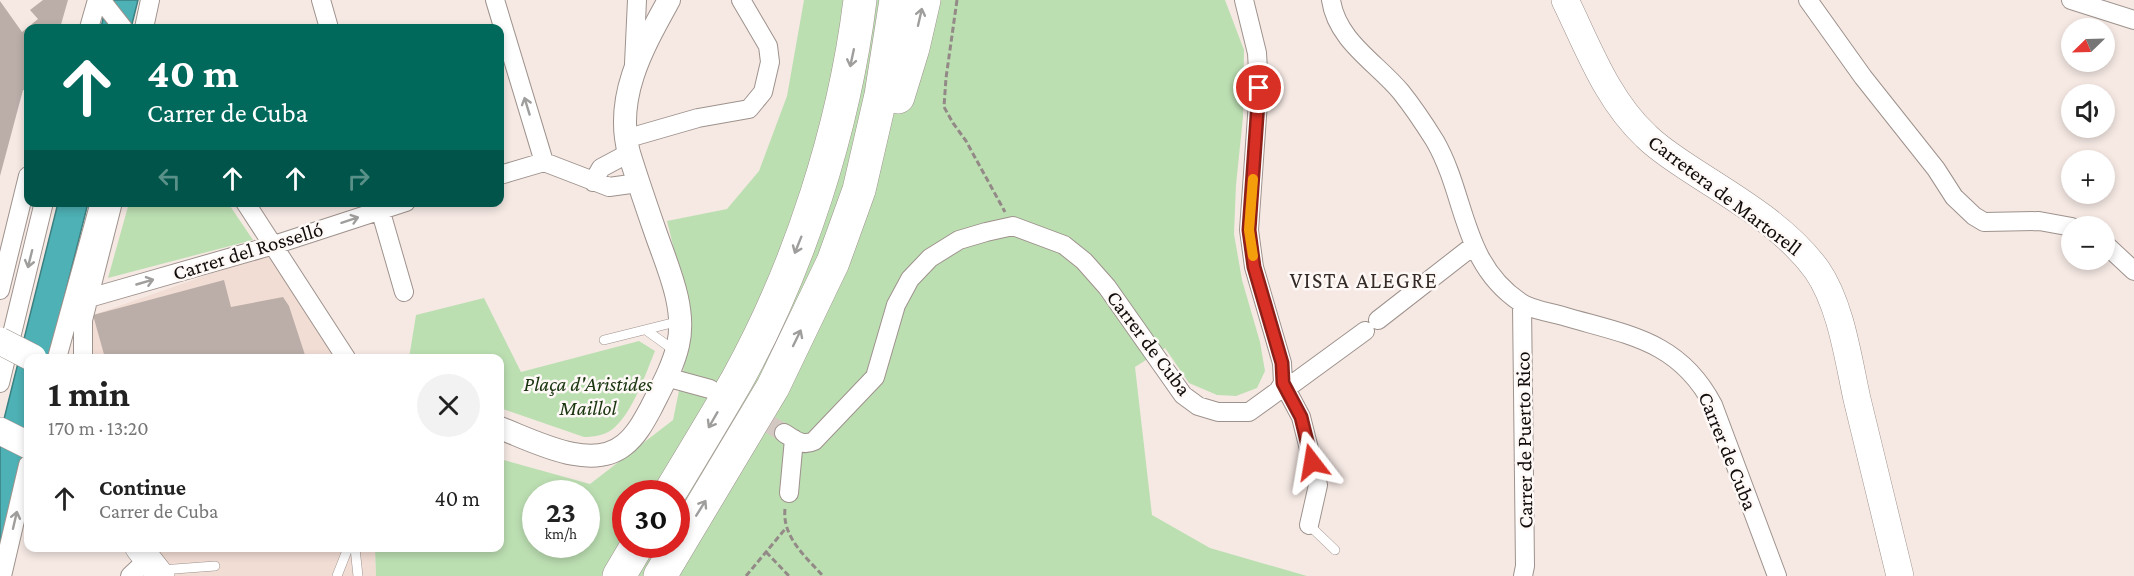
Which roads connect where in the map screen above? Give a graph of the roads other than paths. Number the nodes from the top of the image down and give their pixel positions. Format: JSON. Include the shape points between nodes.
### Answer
{"nodes":[{"id":1,"x":150,"y":0,"type":"edge"},
{"id":2,"x":321,"y":0,"type":"edge"},
{"id":3,"x":495,"y":0,"type":"edge"},
{"id":4,"x":637,"y":0,"type":"edge"},
{"id":5,"x":669,"y":0,"type":"edge"},
{"id":6,"x":741,"y":0,"type":"edge"},
{"id":7,"x":860,"y":0,"type":"edge"},
{"id":8,"x":896,"y":0,"type":"edge"},
{"id":9,"x":924,"y":0,"type":"edge"},
{"id":10,"x":1244,"y":0,"type":"edge"},
{"id":11,"x":1331,"y":0,"type":"edge"},
{"id":12,"x":1565,"y":0,"type":"edge"},
{"id":13,"x":1808,"y":0,"type":"edge"},
{"id":14,"x":2071,"y":0,"type":"edge"},
{"id":15,"x":101,"y":1,"type":"edge"},
{"id":16,"x":2134,"y":20,"type":"edge"},
{"id":17,"x":91,"y":24,"type":"edge"},
{"id":18,"x":120,"y":24,"type":"edge"},
{"id":19,"x":145,"y":24,"type":"edge"},
{"id":20,"x":328,"y":24,"type":"edge"},
{"id":21,"x":502,"y":24,"type":"edge"},
{"id":22,"x":504,"y":30,"type":"edge"},
{"id":23,"x":633,"y":72,"type":"junction"},
{"id":24,"x":627,"y":146,"type":"junction"},
{"id":25,"x":544,"y":162,"type":"junction"},
{"id":26,"x":504,"y":174,"type":"edge"},
{"id":27,"x":593,"y":182,"type":"junction"},
{"id":28,"x":638,"y":183,"type":"junction"},
{"id":29,"x":859,"y":190,"type":"junction"},
{"id":30,"x":24,"y":192,"type":"edge"},
{"id":31,"x":43,"y":207,"type":"edge"},
{"id":32,"x":99,"y":207,"type":"edge"},
{"id":33,"x":112,"y":207,"type":"edge"},
{"id":34,"x":248,"y":207,"type":"edge"},
{"id":35,"x":376,"y":207,"type":"edge"},
{"id":36,"x":379,"y":207,"type":"edge"},
{"id":37,"x":2061,"y":225,"type":"edge"},
{"id":38,"x":274,"y":245,"type":"junction"},
{"id":39,"x":1473,"y":246,"type":"junction"},
{"id":40,"x":2115,"y":253,"type":"edge"},
{"id":41,"x":2134,"y":270,"type":"edge"},
{"id":42,"x":0,"y":290,"type":"edge"},
{"id":43,"x":404,"y":292,"type":"dead end"},
{"id":44,"x":89,"y":298,"type":"junction"},
{"id":45,"x":1522,"y":304,"type":"junction"},
{"id":46,"x":680,"y":321,"type":"junction"},
{"id":47,"x":646,"y":330,"type":"junction"},
{"id":48,"x":604,"y":340,"type":"dead end"},
{"id":49,"x":0,"y":341,"type":"edge"},
{"id":50,"x":676,"y":352,"type":"junction"},
{"id":51,"x":25,"y":354,"type":"edge"},
{"id":52,"x":58,"y":354,"type":"edge"},
{"id":53,"x":83,"y":354,"type":"edge"},
{"id":54,"x":343,"y":354,"type":"edge"},
{"id":55,"x":666,"y":377,"type":"junction"},
{"id":56,"x":0,"y":383,"type":"edge"},
{"id":57,"x":1285,"y":385,"type":"junction"},
{"id":58,"x":710,"y":389,"type":"tunnel mouth"},
{"id":59,"x":504,"y":429,"type":"edge"},
{"id":60,"x":0,"y":431,"type":"edge"},
{"id":61,"x":24,"y":443,"type":"edge"},
{"id":62,"x":677,"y":480,"type":"edge"},
{"id":63,"x":24,"y":482,"type":"edge"},
{"id":64,"x":789,"y":493,"type":"road end"},
{"id":65,"x":1310,"y":525,"type":"joint"},
{"id":66,"x":1335,"y":550,"type":"dead end"},
{"id":67,"x":346,"y":552,"type":"edge"},
{"id":68,"x":355,"y":552,"type":"edge"},
{"id":69,"x":630,"y":558,"type":"edge"},
{"id":70,"x":147,"y":566,"type":"edge"},
{"id":71,"x":215,"y":566,"type":"dead end"},
{"id":72,"x":2,"y":576,"type":"edge"},
{"id":73,"x":337,"y":576,"type":"edge"},
{"id":74,"x":357,"y":576,"type":"edge"},
{"id":75,"x":619,"y":576,"type":"edge"},
{"id":76,"x":660,"y":576,"type":"edge"},
{"id":77,"x":1523,"y":576,"type":"edge"},
{"id":78,"x":1777,"y":576,"type":"edge"},
{"id":79,"x":1900,"y":576,"type":"edge"}],
"edges":[{"from":1,"to":19,"type":"street"},
{"from":2,"to":20,"type":"street"},
{"from":21,"to":3,"type":"street","one_way":true},
{"from":4,"to":23,"type":"street"},
{"from":5,"to":23,"type":"street"},
{"from":6,"to":24,"type":"street","via":[[768,45],[770,62],[763,92],[749,109],[698,118]]},
{"from":7,"to":62,"type":"highway","one_way":true,"via":[[838,124],[807,223],[770,314],[738,378]]},
{"from":8,"to":29,"type":"highway","via":[[882,95]]},
{"from":29,"to":9,"type":"highway","one_way":true,"via":[[887,129]]},
{"from":10,"to":57,"type":"street","via":[[1257,53],[1259,88],[1249,230],[1254,267]]},
{"from":11,"to":39,"type":"street","name":"Carrer de Cuba","via":[[1338,22],[1351,42],[1402,92],[1434,141],[1451,175]]},
{"from":12,"to":79,"type":"main road","name":"Carretera de Martorell","via":[[1607,85],[1630,120],[1672,157],[1787,237],[1804,253],[1826,285],[1844,340]]},
{"from":13,"to":37,"type":"street","via":[[1954,197],[1974,216],[1984,222],[2039,221]]},
{"from":14,"to":16,"type":"street"},
{"from":15,"to":17,"type":"street"},
{"from":15,"to":18,"type":"street"},
{"from":25,"to":22,"type":"street","one_way":true},
{"from":23,"to":24,"type":"street","via":[[624,129]]},
{"from":24,"to":27,"type":"street","via":[[601,168]]},
{"from":24,"to":28,"type":"street"},
{"from":25,"to":26,"type":"street"},
{"from":25,"to":27,"type":"street"},
{"from":27,"to":28,"type":"street","via":[[609,187]]},
{"from":28,"to":46,"type":"street","via":[[675,291]]},
{"from":76,"to":29,"type":"highway","one_way":true,"via":[[773,387],[833,262]]},
{"from":30,"to":42,"type":"street"},
{"from":31,"to":56,"type":"street","one_way":true},
{"from":32,"to":52,"type":"street"},
{"from":33,"to":44,"type":"street"},
{"from":34,"to":38,"type":"street"},
{"from":38,"to":35,"type":"street","name":"Carrer del Rosselló","one_way":true},
{"from":36,"to":43,"type":"street"},
{"from":44,"to":38,"type":"street","name":"Carrer del Rosselló","one_way":true},
{"from":38,"to":54,"type":"street"},
{"from":39,"to":45,"type":"street","name":"Carrer de Cuba","via":[[1504,290]]},
{"from":39,"to":57,"type":"street","name":"Carrer de Cuba","via":[[1372,325]]},
{"from":40,"to":41,"type":"street"},
{"from":44,"to":53,"type":"street","via":[[83,320]]},
{"from":45,"to":77,"type":"street","name":"Carrer de Puerto Rico"},
{"from":45,"to":78,"type":"street","name":"Carrer de Cuba","via":[[1636,338],[1656,346],[1692,372],[1713,405]]},
{"from":46,"to":47,"type":"lane"},
{"from":46,"to":50,"type":"street"},
{"from":47,"to":48,"type":"lane"},
{"from":47,"to":50,"type":"lane"},
{"from":49,"to":51,"type":"main road","bridge":true},
{"from":50,"to":55,"type":"street"},
{"from":55,"to":58,"type":"street"},
{"from":55,"to":59,"type":"street","via":[[632,438],[603,455],[572,454]]},
{"from":57,"to":64,"type":"street","name":"Carrer de Cuba","via":[[1248,412],[1218,412],[1198,406],[1182,395],[1107,287],[1084,261],[1064,245],[1013,226],[959,240],[930,258],[910,279],[896,305],[875,376],[814,441],[807,444],[789,436]]},
{"from":57,"to":65,"type":"street","via":[[1301,417],[1317,485]]},
{"from":60,"to":61,"type":"main road"},
{"from":72,"to":63,"type":"street","one_way":true},
{"from":65,"to":66,"type":"lane"},
{"from":67,"to":73,"type":"lane"},
{"from":68,"to":74,"type":"lane"},
{"from":69,"to":75,"type":"highway"},
{"from":70,"to":71,"type":"lane"}]}
